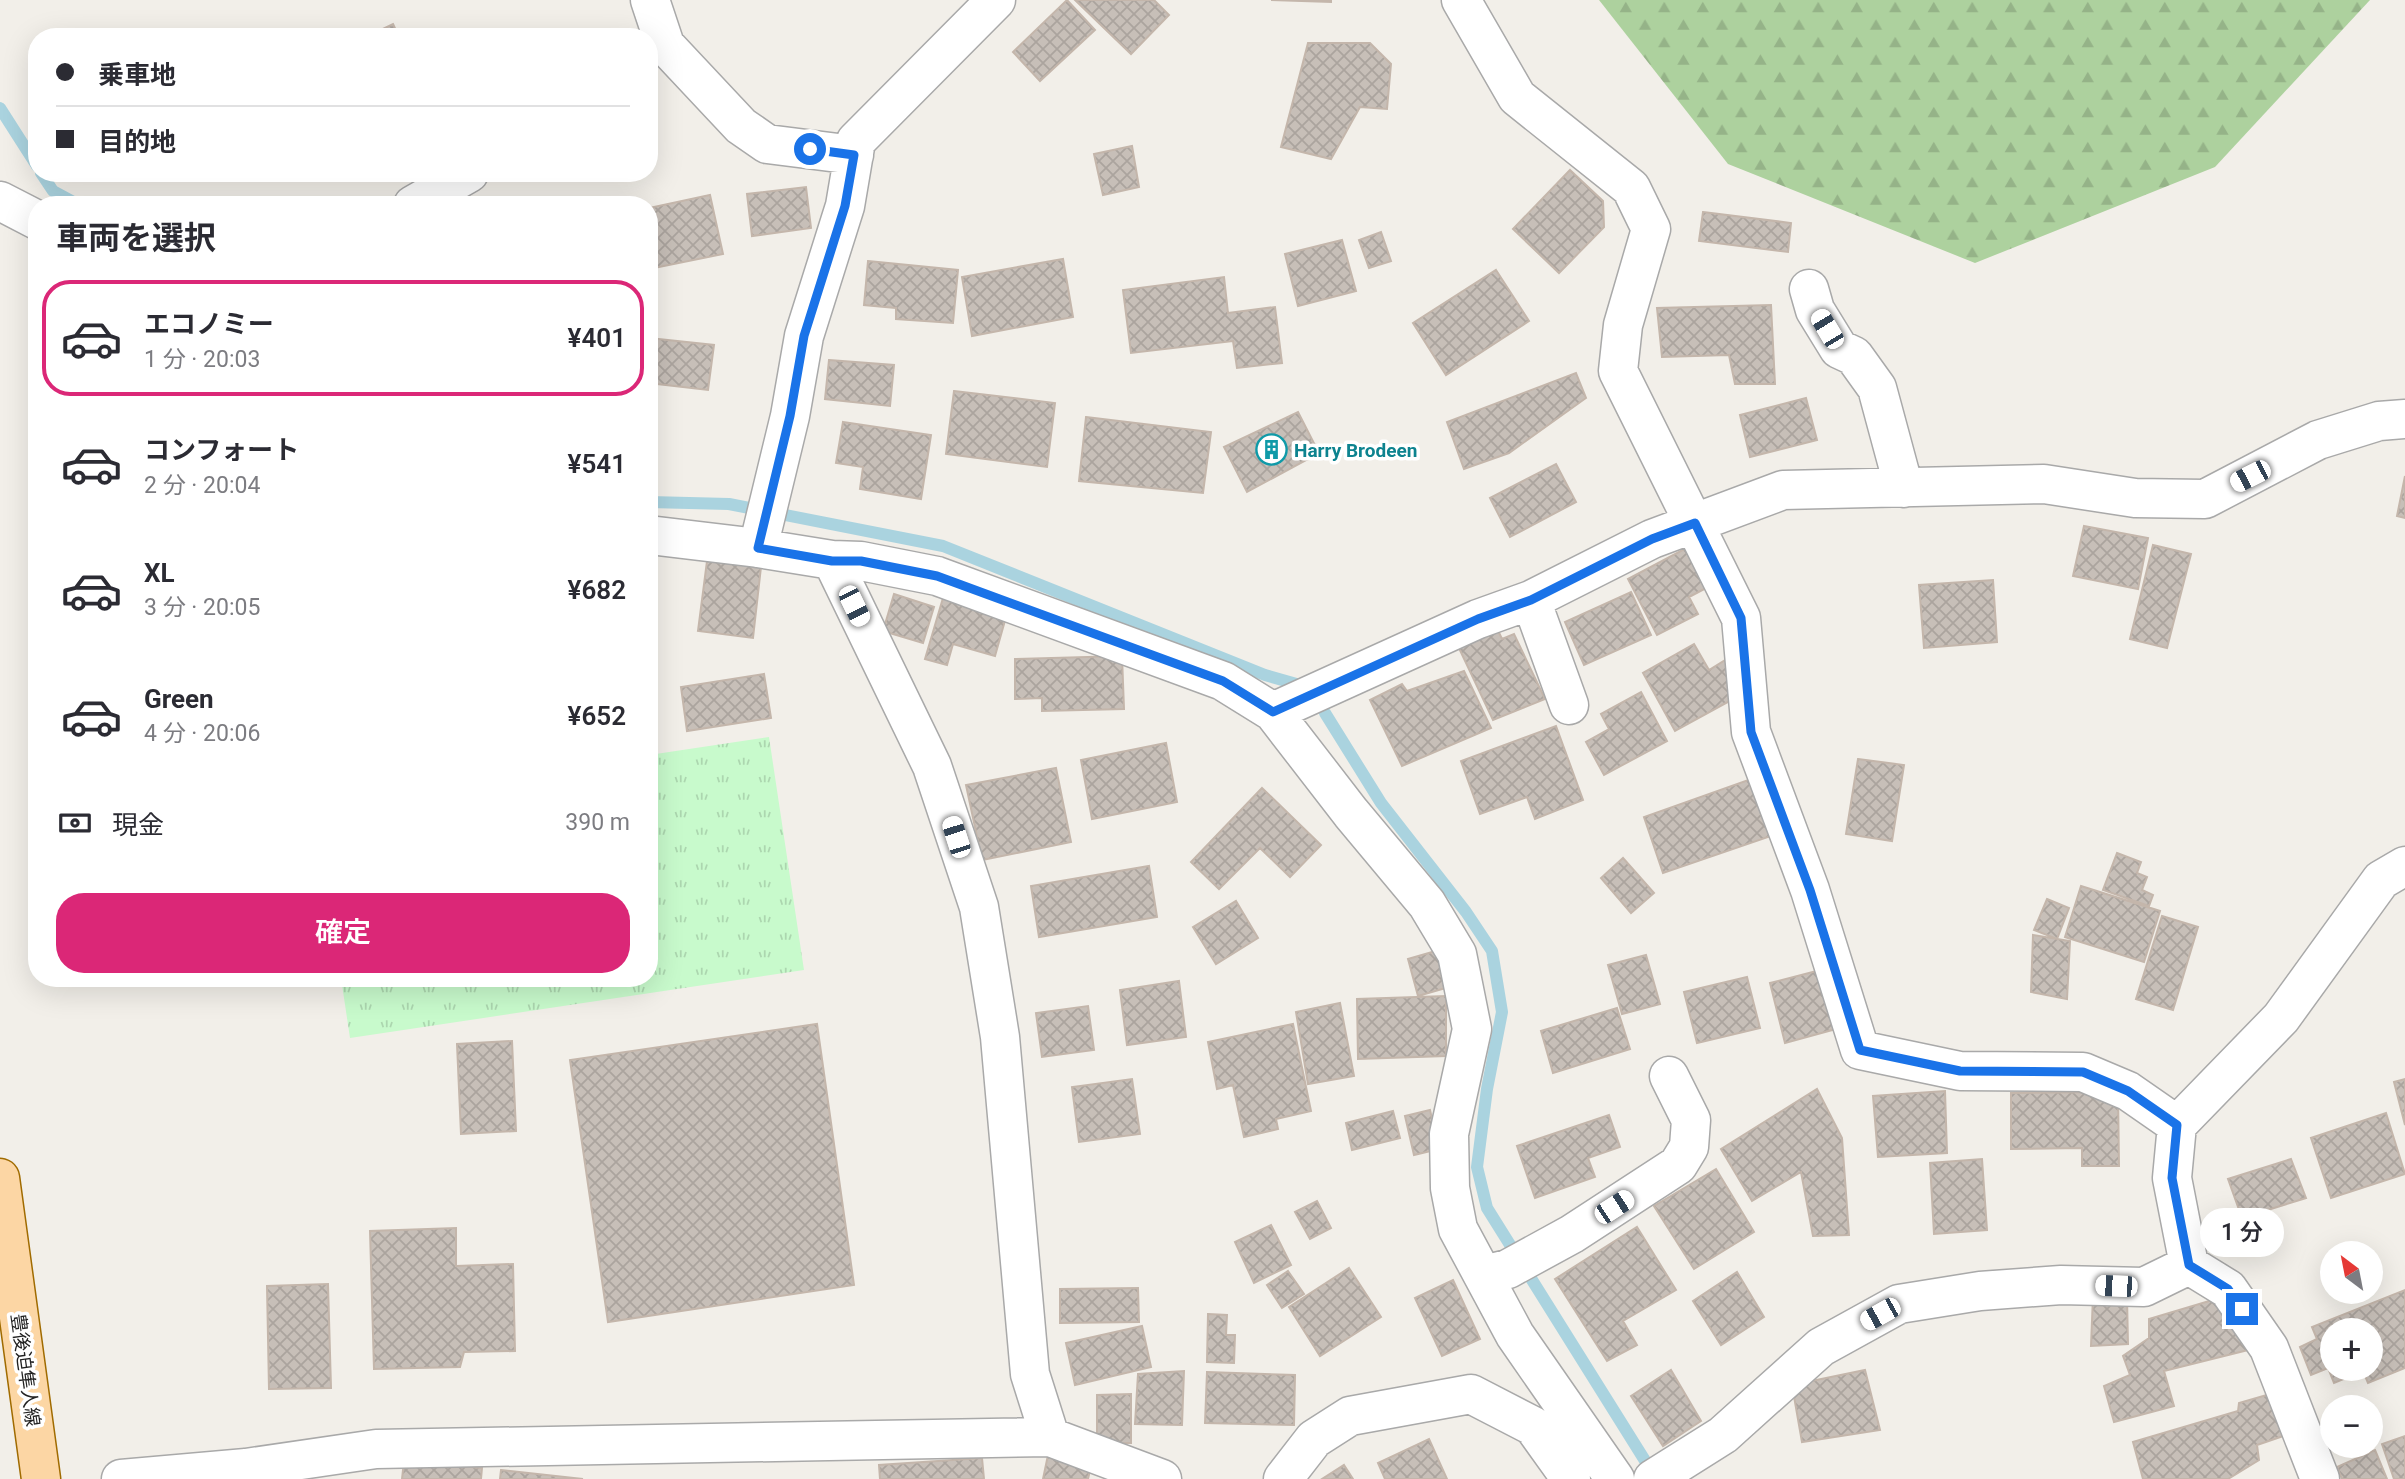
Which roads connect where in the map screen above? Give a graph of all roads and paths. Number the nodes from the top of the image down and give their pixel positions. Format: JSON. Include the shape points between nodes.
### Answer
{"nodes":[{"id":1,"x":650,"y":0,"type":"edge"},
{"id":2,"x":996,"y":0,"type":"edge"},
{"id":3,"x":1461,"y":0,"type":"edge"},
{"id":4,"x":653,"y":28,"type":"edge"},
{"id":5,"x":658,"y":59,"type":"edge"},
{"id":6,"x":854,"y":155,"type":"junction"},
{"id":7,"x":453,"y":182,"type":"edge"},
{"id":8,"x":429,"y":196,"type":"edge"},
{"id":9,"x":0,"y":201,"type":"edge"},
{"id":10,"x":28,"y":215,"type":"edge"},
{"id":11,"x":1809,"y":289,"type":"dead end"},
{"id":12,"x":2405,"y":419,"type":"edge"},
{"id":13,"x":1905,"y":488,"type":"junction"},
{"id":14,"x":765,"y":517,"type":"junction"},
{"id":15,"x":1695,"y":523,"type":"junction"},
{"id":16,"x":658,"y":534,"type":"edge"},
{"id":17,"x":832,"y":561,"type":"junction"},
{"id":18,"x":1531,"y":600,"type":"junction"},
{"id":19,"x":1569,"y":705,"type":"dead end"},
{"id":20,"x":1273,"y":712,"type":"junction"},
{"id":21,"x":2405,"y":866,"type":"edge"},
{"id":22,"x":1669,"y":1076,"type":"dead end"},
{"id":23,"x":2177,"y":1125,"type":"junction"},
{"id":24,"x":0,"y":1178,"type":"edge"},
{"id":25,"x":1510,"y":1265,"type":"junction"},
{"id":26,"x":2189,"y":1265,"type":"junction"},
{"id":27,"x":1050,"y":1437,"type":"junction"},
{"id":28,"x":376,"y":1464,"type":"edge"},
{"id":29,"x":41,"y":1479,"type":"edge"},
{"id":30,"x":121,"y":1479,"type":"edge"},
{"id":31,"x":1162,"y":1479,"type":"edge"},
{"id":32,"x":1283,"y":1479,"type":"edge"},
{"id":33,"x":1571,"y":1479,"type":"edge"},
{"id":34,"x":1615,"y":1479,"type":"edge"},
{"id":35,"x":1653,"y":1479,"type":"edge"},
{"id":36,"x":2320,"y":1479,"type":"edge"}],
"edges":[{"from":1,"to":4,"type":"street"},
{"from":2,"to":6,"type":"street","via":[[856,141]]},
{"from":3,"to":15,"type":"street","via":[[1517,97],[1631,188],[1651,229],[1623,325],[1618,371]]},
{"from":5,"to":6,"type":"street","via":[[766,144]]},
{"from":6,"to":14,"type":"street","via":[[845,206],[804,336]]},
{"from":7,"to":8,"type":"street"},
{"from":9,"to":10,"type":"street"},
{"from":11,"to":13,"type":"street","via":[[1815,310],[1839,349],[1854,356],[1877,388]]},
{"from":12,"to":13,"type":"street","via":[[2379,421],[2318,440],[2205,499],[2135,498],[2044,484]]},
{"from":13,"to":15,"type":"street","via":[[1783,490]]},
{"from":14,"to":16,"type":"street"},
{"from":14,"to":17,"type":"street"},
{"from":15,"to":18,"type":"street","via":[[1652,539]]},
{"from":15,"to":23,"type":"street","via":[[1741,618],[1751,732],[1810,890],[1860,1050],[1960,1071],[2083,1072],[2128,1091]]},
{"from":17,"to":20,"type":"street","via":[[861,561],[937,576],[1223,681]]},
{"from":17,"to":27,"type":"street","via":[[932,766],[979,907],[999,1037],[1030,1374]]},
{"from":18,"to":19,"type":"street"},
{"from":18,"to":20,"type":"street","via":[[1478,619]]},
{"from":20,"to":25,"type":"street","via":[[1427,904],[1457,954],[1472,1029],[1449,1134],[1450,1188],[1458,1229]]},
{"from":21,"to":23,"type":"street","via":[[2381,880],[2281,1018]]},
{"from":22,"to":25,"type":"street","via":[[1691,1120],[1689,1147],[1678,1166],[1572,1234]]},
{"from":23,"to":26,"type":"street","via":[[2172,1178]]},
{"from":24,"to":29,"type":"main road","name":"豊後迫隼人線"},
{"from":25,"to":34,"type":"street","via":[[1515,1335]]},
{"from":26,"to":35,"type":"street","via":[[2144,1287],[2062,1284],[1899,1304],[1821,1347],[1723,1435]]},
{"from":26,"to":36,"type":"street","via":[[2228,1289],[2269,1348]]},
{"from":27,"to":28,"type":"street"},
{"from":27,"to":31,"type":"street"},
{"from":28,"to":30,"type":"street","via":[[246,1468]]},
{"from":32,"to":33,"type":"street","via":[[1314,1439],[1350,1416],[1471,1394],[1532,1426]]}]}
